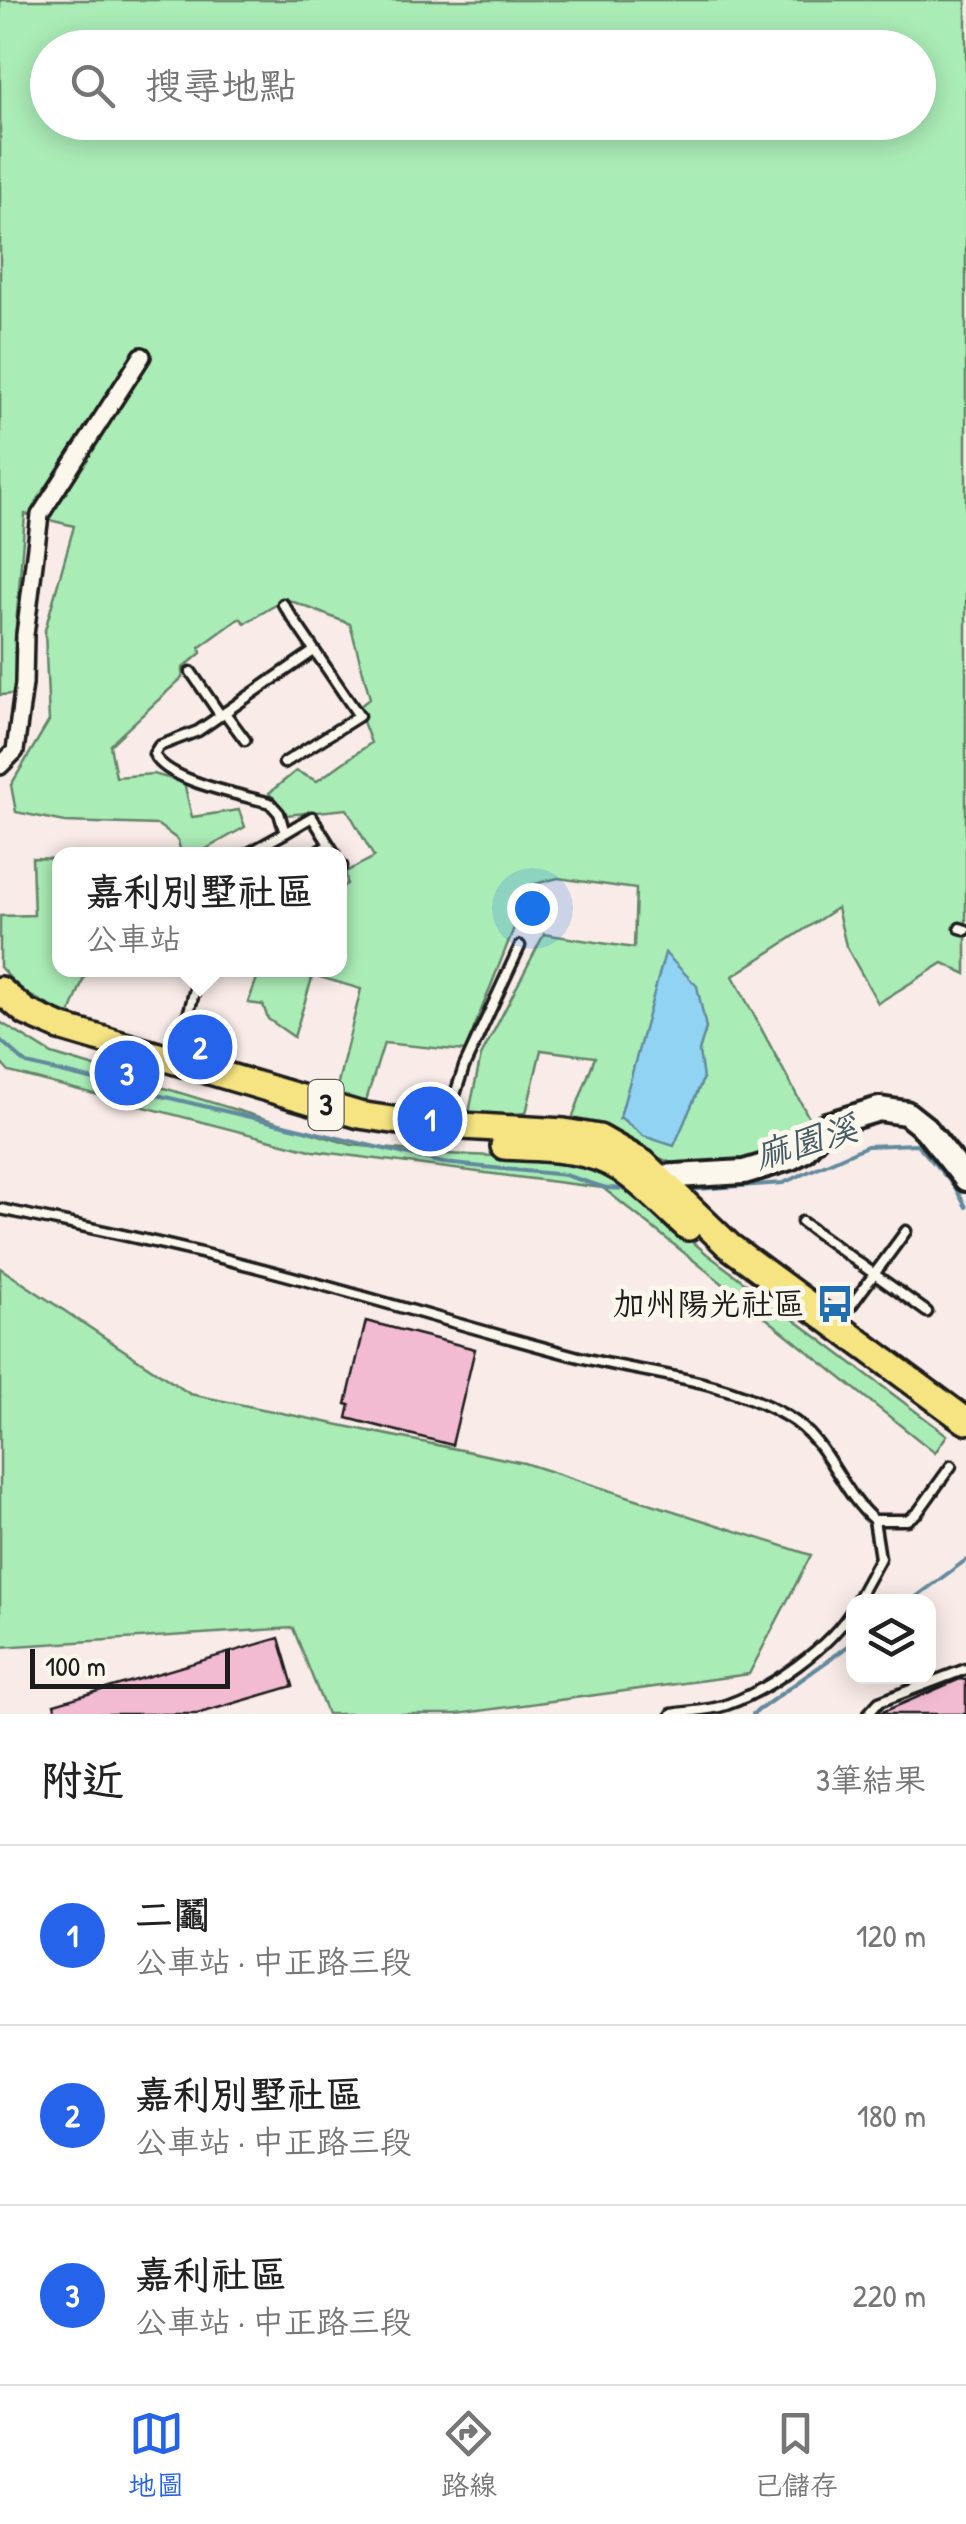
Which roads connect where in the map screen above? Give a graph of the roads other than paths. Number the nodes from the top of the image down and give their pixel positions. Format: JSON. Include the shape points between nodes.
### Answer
{"nodes":[{"id":1,"x":142,"y":356,"type":"dead end"},
{"id":2,"x":283,"y":604,"type":"dead end"},
{"id":3,"x":314,"y":651,"type":"junction"},
{"id":4,"x":191,"y":672,"type":"dead end"},
{"id":5,"x":223,"y":714,"type":"junction"},
{"id":6,"x":245,"y":740,"type":"dead end"},
{"id":7,"x":284,"y":763,"type":"dead end"},
{"id":8,"x":0,"y":766,"type":"edge"},
{"id":9,"x":285,"y":832,"type":"junction"},
{"id":10,"x":329,"y":845,"type":"joint"},
{"id":11,"x":259,"y":847,"type":"edge"},
{"id":12,"x":325,"y":847,"type":"edge"},
{"id":13,"x":520,"y":946,"type":"dead end"},
{"id":14,"x":198,"y":977,"type":"edge"},
{"id":15,"x":0,"y":990,"type":"edge"},
{"id":16,"x":0,"y":1011,"type":"edge"},
{"id":17,"x":176,"y":1062,"type":"junction"},
{"id":18,"x":444,"y":1126,"type":"junction"},
{"id":19,"x":966,"y":1179,"type":"edge"},
{"id":20,"x":654,"y":1184,"type":"junction"},
{"id":21,"x":0,"y":1209,"type":"edge"},
{"id":22,"x":802,"y":1222,"type":"dead end"},
{"id":23,"x":906,"y":1231,"type":"dead end"},
{"id":24,"x":875,"y":1274,"type":"junction"},
{"id":25,"x":927,"y":1312,"type":"dead end"},
{"id":26,"x":836,"y":1325,"type":"junction"},
{"id":27,"x":966,"y":1421,"type":"edge"},
{"id":28,"x":966,"y":1440,"type":"edge"},
{"id":29,"x":950,"y":1466,"type":"dead end"},
{"id":30,"x":874,"y":1520,"type":"junction"},
{"id":31,"x":860,"y":1594,"type":"edge"},
{"id":32,"x":846,"y":1620,"type":"edge"},
{"id":33,"x":966,"y":1669,"type":"edge"},
{"id":34,"x":672,"y":1714,"type":"edge"},
{"id":35,"x":868,"y":1714,"type":"edge"}],
"edges":[{"from":1,"to":8,"type":"street","via":[[40,516],[15,751]]},
{"from":2,"to":3,"type":"lane"},
{"from":3,"to":5,"type":"lane"},
{"from":3,"to":7,"type":"lane","via":[[359,716]]},
{"from":4,"to":5,"type":"lane"},
{"from":5,"to":6,"type":"lane"},
{"from":5,"to":9,"type":"lane","via":[[159,746],[156,760],[183,777],[270,803]]},
{"from":9,"to":10,"type":"lane","via":[[312,817]]},
{"from":9,"to":11,"type":"lane"},
{"from":10,"to":12,"type":"lane"},
{"from":13,"to":18,"type":"lane"},
{"from":14,"to":17,"type":"lane"},
{"from":15,"to":17,"type":"main road","number":"3","via":[[26,1012],[60,1027]]},
{"from":16,"to":20,"type":"main road","number":"3","via":[[52,1042],[361,1132],[554,1149],[593,1156]]},
{"from":17,"to":18,"type":"main road","number":"3","via":[[359,1115]]},
{"from":18,"to":20,"type":"main road","number":"3","via":[[598,1138],[643,1163]]},
{"from":19,"to":20,"type":"street","via":[[915,1120],[879,1109],[826,1125],[790,1158],[744,1172]]},
{"from":20,"to":26,"type":"main road","number":"3"},
{"from":20,"to":28,"type":"main road","number":"3","via":[[710,1246]]},
{"from":21,"to":30,"type":"lane","via":[[233,1261],[582,1358],[717,1385],[793,1419],[825,1450],[840,1481]]},
{"from":22,"to":24,"type":"lane"},
{"from":23,"to":24,"type":"lane"},
{"from":24,"to":25,"type":"lane"},
{"from":24,"to":26,"type":"lane"},
{"from":26,"to":27,"type":"main road","number":"3"},
{"from":29,"to":30,"type":"lane","via":[[918,1512],[906,1520]]},
{"from":30,"to":31,"type":"lane","via":[[880,1558]]},
{"from":32,"to":34,"type":"lane","via":[[785,1676],[724,1706]]},
{"from":33,"to":35,"type":"lane","via":[[879,1702]]}]}
